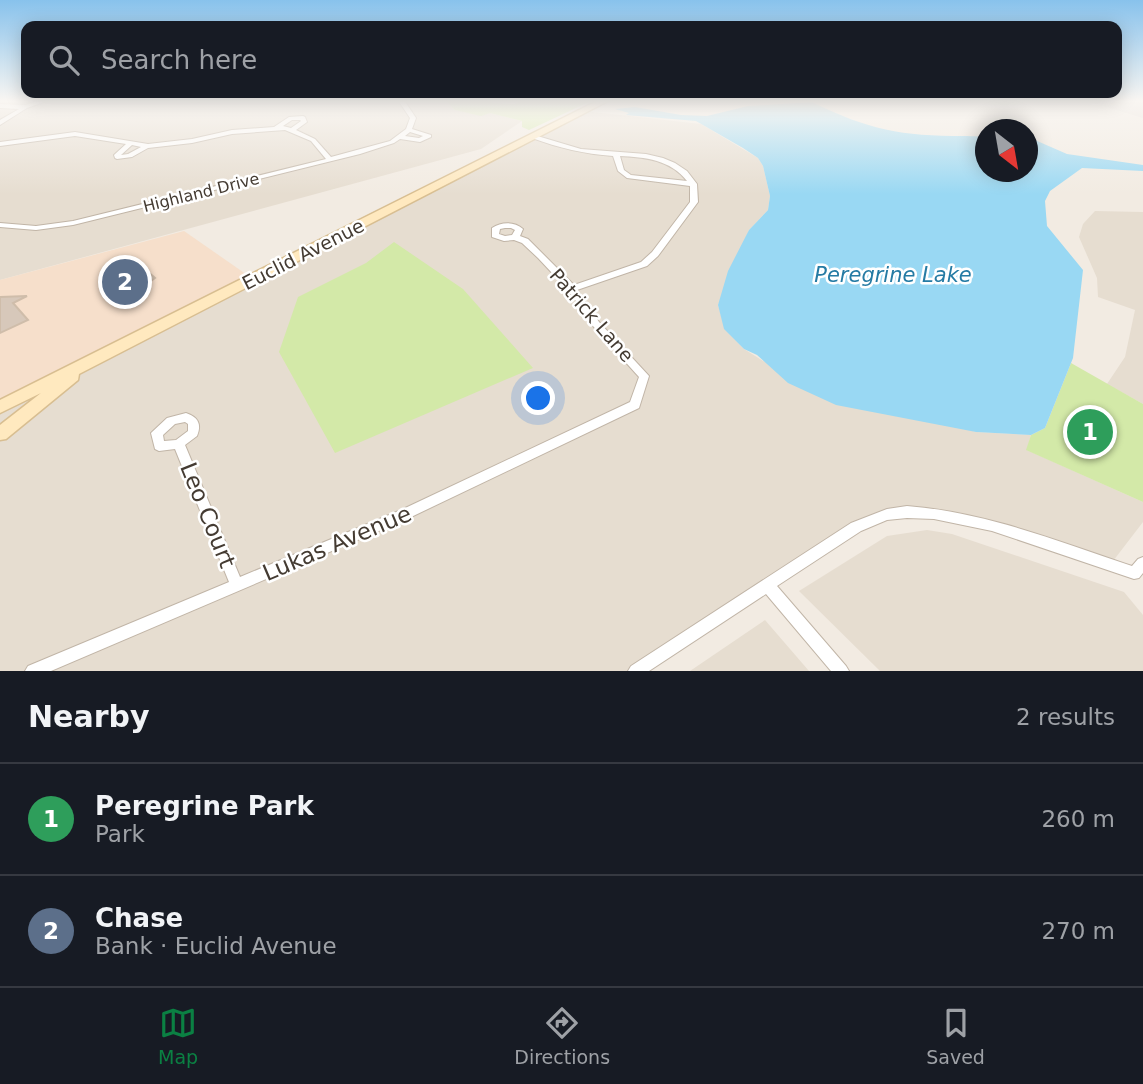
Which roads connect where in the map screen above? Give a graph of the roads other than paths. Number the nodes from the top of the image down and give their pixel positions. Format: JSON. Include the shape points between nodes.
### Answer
{"nodes":[{"id":1,"x":252,"y":131,"type":"edge"},
{"id":2,"x":295,"y":131,"type":"edge"},
{"id":3,"x":407,"y":131,"type":"edge"},
{"id":4,"x":417,"y":131,"type":"edge"},
{"id":5,"x":545,"y":131,"type":"edge"},
{"id":6,"x":534,"y":137,"type":"junction"},
{"id":7,"x":399,"y":138,"type":"junction"},
{"id":8,"x":0,"y":144,"type":"edge"},
{"id":9,"x":130,"y":144,"type":"junction"},
{"id":10,"x":148,"y":146,"type":"junction"},
{"id":11,"x":616,"y":153,"type":"junction"},
{"id":12,"x":330,"y":160,"type":"junction"},
{"id":13,"x":693,"y":184,"type":"junction"},
{"id":14,"x":0,"y":225,"type":"edge"},
{"id":15,"x":515,"y":237,"type":"dead end"},
{"id":16,"x":572,"y":289,"type":"junction"},
{"id":17,"x":93,"y":359,"type":"junction"},
{"id":18,"x":635,"y":405,"type":"joint"},
{"id":19,"x":0,"y":407,"type":"edge"},
{"id":20,"x":0,"y":435,"type":"edge"},
{"id":21,"x":179,"y":444,"type":"dead end"},
{"id":22,"x":1140,"y":573,"type":"edge"},
{"id":23,"x":237,"y":585,"type":"junction"},
{"id":24,"x":767,"y":585,"type":"junction"},
{"id":25,"x":33,"y":671,"type":"edge"},
{"id":26,"x":636,"y":671,"type":"edge"},
{"id":27,"x":841,"y":671,"type":"edge"}],
"edges":[{"from":1,"to":10,"type":"street"},
{"from":2,"to":12,"type":"street","via":[[313,140]]},
{"from":3,"to":7,"type":"street","name":"Highland Drive"},
{"from":4,"to":7,"type":"street","name":"Highland Drive","via":[[429,137]]},
{"from":5,"to":6,"type":"main road","name":"Euclid Avenue"},
{"from":6,"to":11,"type":"street","via":[[567,148]]},
{"from":6,"to":17,"type":"main road","name":"Euclid Avenue"},
{"from":7,"to":12,"type":"street","name":"Highland Drive"},
{"from":8,"to":9,"type":"street","via":[[75,134]]},
{"from":9,"to":10,"type":"street"},
{"from":9,"to":10,"type":"street","via":[[117,157]]},
{"from":11,"to":13,"type":"street","via":[[670,162],[687,172]]},
{"from":11,"to":13,"type":"street","via":[[621,171],[629,177]]},
{"from":12,"to":14,"type":"street","name":"Highland Drive","via":[[73,223],[36,228]]},
{"from":13,"to":16,"type":"street","via":[[694,202],[644,264]]},
{"from":15,"to":16,"type":"street","name":"Patrick Lane"},
{"from":16,"to":18,"type":"street","name":"Patrick Lane","via":[[596,324],[644,376]]},
{"from":17,"to":19,"type":"main road","name":"Euclid Avenue"},
{"from":17,"to":20,"type":"main road"},
{"from":18,"to":23,"type":"street","name":"Lukas Avenue","via":[[405,514]]},
{"from":21,"to":23,"type":"street","name":"Leo Court"},
{"from":22,"to":24,"type":"street","via":[[975,522],[905,512],[856,527]]},
{"from":23,"to":25,"type":"street","name":"Lukas Avenue"},
{"from":24,"to":26,"type":"street"},
{"from":24,"to":27,"type":"street"}]}
